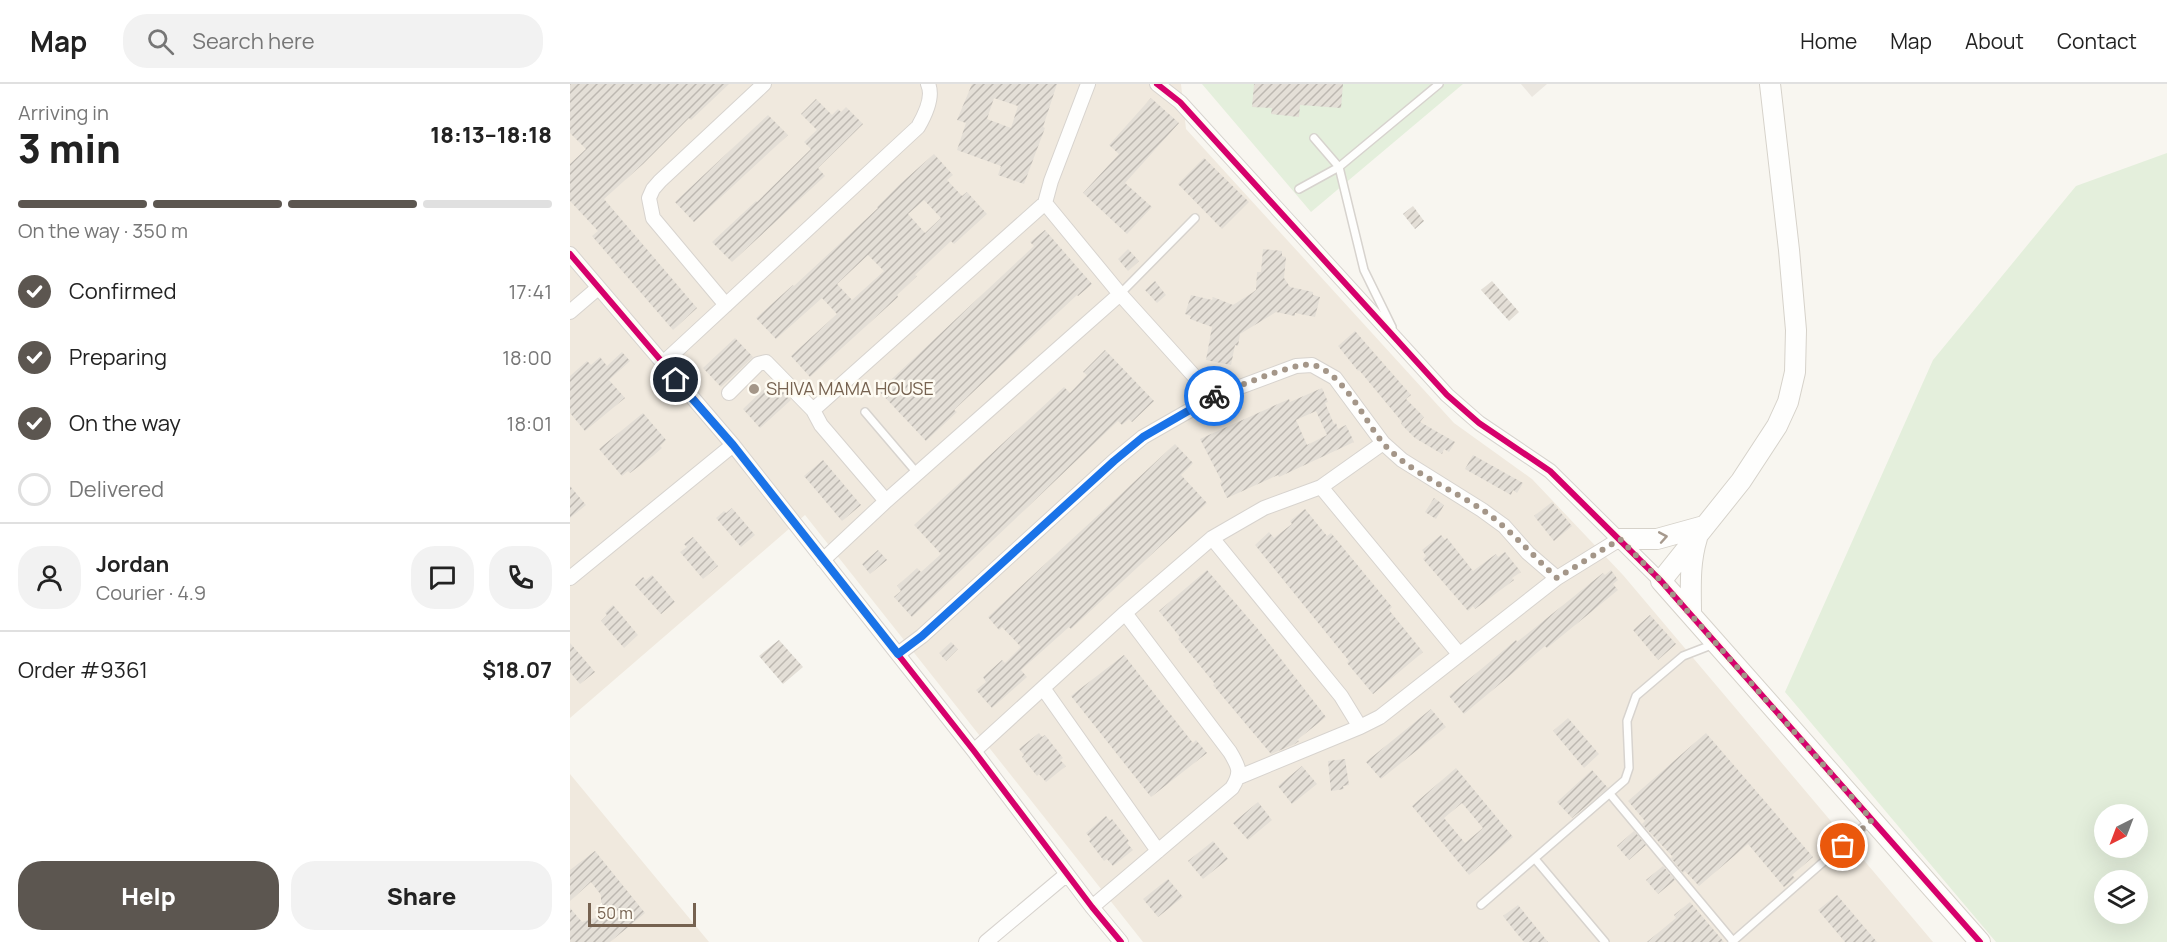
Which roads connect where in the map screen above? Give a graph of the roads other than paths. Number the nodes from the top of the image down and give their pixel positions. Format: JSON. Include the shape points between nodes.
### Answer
{"nodes":[{"id":1,"x":764,"y":84,"type":"edge"},
{"id":2,"x":928,"y":84,"type":"edge"},
{"id":3,"x":1088,"y":84,"type":"edge"},
{"id":4,"x":1157,"y":84,"type":"edge"},
{"id":5,"x":1439,"y":84,"type":"edge"},
{"id":6,"x":1770,"y":84,"type":"edge"},
{"id":7,"x":1314,"y":138,"type":"dead end"},
{"id":8,"x":1339,"y":167,"type":"junction"},
{"id":9,"x":1299,"y":189,"type":"dead end"},
{"id":10,"x":1045,"y":203,"type":"junction"},
{"id":11,"x":1195,"y":218,"type":"dead end"},
{"id":12,"x":570,"y":254,"type":"edge"},
{"id":13,"x":598,"y":288,"type":"junction"},
{"id":14,"x":1120,"y":294,"type":"junction"},
{"id":15,"x":726,"y":305,"type":"junction"},
{"id":16,"x":570,"y":312,"type":"edge"},
{"id":17,"x":1401,"y":347,"type":"junction"},
{"id":18,"x":662,"y":364,"type":"junction"},
{"id":19,"x":729,"y":393,"type":"dead end"},
{"id":20,"x":1214,"y":397,"type":"junction"},
{"id":21,"x":813,"y":410,"type":"junction"},
{"id":22,"x":866,"y":412,"type":"dead end"},
{"id":23,"x":1383,"y":443,"type":"junction"},
{"id":24,"x":733,"y":445,"type":"junction"},
{"id":25,"x":918,"y":473,"type":"junction"},
{"id":26,"x":1321,"y":487,"type":"junction"},
{"id":27,"x":886,"y":501,"type":"junction"},
{"id":28,"x":1702,"y":528,"type":"junction"},
{"id":29,"x":1212,"y":538,"type":"junction"},
{"id":30,"x":1620,"y":539,"type":"junction"},
{"id":31,"x":823,"y":560,"type":"junction"},
{"id":32,"x":570,"y":578,"type":"edge"},
{"id":33,"x":1557,"y":578,"type":"junction"},
{"id":34,"x":1661,"y":581,"type":"junction"},
{"id":35,"x":1125,"y":613,"type":"junction"},
{"id":36,"x":1691,"y":615,"type":"junction"},
{"id":37,"x":1716,"y":643,"type":"junction"},
{"id":38,"x":898,"y":654,"type":"junction"},
{"id":39,"x":1459,"y":654,"type":"junction"},
{"id":40,"x":1043,"y":688,"type":"junction"},
{"id":41,"x":1360,"y":727,"type":"junction"},
{"id":42,"x":974,"y":751,"type":"junction"},
{"id":43,"x":1239,"y":777,"type":"junction"},
{"id":44,"x":1610,"y":794,"type":"junction"},
{"id":45,"x":1872,"y":820,"type":"junction"},
{"id":46,"x":1158,"y":851,"type":"junction"},
{"id":47,"x":1535,"y":859,"type":"junction"},
{"id":48,"x":1067,"y":874,"type":"junction"},
{"id":49,"x":1481,"y":905,"type":"dead end"},
{"id":50,"x":1092,"y":907,"type":"junction"},
{"id":51,"x":1732,"y":941,"type":"edge"},
{"id":52,"x":986,"y":942,"type":"edge"},
{"id":53,"x":1121,"y":942,"type":"edge"},
{"id":54,"x":1605,"y":942,"type":"edge"},
{"id":55,"x":1980,"y":942,"type":"edge"}],
"edges":[{"from":1,"to":15,"type":"street","via":[[660,181],[649,198],[653,218]]},
{"from":2,"to":15,"type":"street","via":[[931,92],[918,127]]},
{"from":3,"to":10,"type":"street"},
{"from":4,"to":17,"type":"street","via":[[1180,102]]},
{"from":5,"to":8,"type":"lane"},
{"from":6,"to":28,"type":"street","via":[[1790,250],[1795,372],[1777,426],[1741,481]]},
{"from":7,"to":8,"type":"lane"},
{"from":8,"to":9,"type":"lane"},
{"from":8,"to":17,"type":"lane","via":[[1364,270]]},
{"from":10,"to":14,"type":"street"},
{"from":10,"to":21,"type":"street"},
{"from":11,"to":14,"type":"lane"},
{"from":12,"to":13,"type":"street"},
{"from":13,"to":16,"type":"street"},
{"from":13,"to":18,"type":"street"},
{"from":14,"to":20,"type":"street"},
{"from":14,"to":25,"type":"street"},
{"from":15,"to":18,"type":"street"},
{"from":17,"to":30,"type":"street","via":[[1455,402],[1550,471]]},
{"from":18,"to":24,"type":"street"},
{"from":19,"to":21,"type":"street","via":[[758,364],[765,362]]},
{"from":20,"to":23,"type":"street","via":[[1296,366],[1312,364],[1335,378]]},
{"from":20,"to":38,"type":"street","via":[[1143,437]]},
{"from":21,"to":27,"type":"street","via":[[821,425]]},
{"from":22,"to":25,"type":"lane"},
{"from":23,"to":26,"type":"street"},
{"from":23,"to":33,"type":"street","via":[[1402,460],[1504,526]]},
{"from":24,"to":31,"type":"street"},
{"from":24,"to":32,"type":"street"},
{"from":25,"to":27,"type":"street"},
{"from":26,"to":29,"type":"street","via":[[1264,508]]},
{"from":26,"to":39,"type":"street"},
{"from":27,"to":31,"type":"street"},
{"from":30,"to":28,"type":"street","one_way":true,"via":[[1657,539]]},
{"from":28,"to":34,"type":"street"},
{"from":28,"to":36,"type":"street","via":[[1692,553]]},
{"from":29,"to":35,"type":"street"},
{"from":29,"to":41,"type":"street","via":[[1341,696]]},
{"from":30,"to":33,"type":"street"},
{"from":30,"to":34,"type":"street"},
{"from":31,"to":38,"type":"street"},
{"from":33,"to":39,"type":"street"},
{"from":34,"to":36,"type":"street"},
{"from":35,"to":40,"type":"street"},
{"from":35,"to":43,"type":"street","via":[[1230,752],[1238,765]]},
{"from":36,"to":37,"type":"street"},
{"from":37,"to":44,"type":"lane","via":[[1683,656],[1636,696],[1627,721],[1628,774]]},
{"from":37,"to":45,"type":"street"},
{"from":38,"to":42,"type":"street"},
{"from":39,"to":41,"type":"street","via":[[1380,717]]},
{"from":40,"to":42,"type":"street"},
{"from":40,"to":46,"type":"street"},
{"from":41,"to":43,"type":"street"},
{"from":42,"to":48,"type":"street"},
{"from":43,"to":46,"type":"street","via":[[1232,788]]},
{"from":44,"to":47,"type":"lane"},
{"from":44,"to":51,"type":"lane"},
{"from":45,"to":51,"type":"lane"},
{"from":45,"to":55,"type":"street"},
{"from":46,"to":50,"type":"street"},
{"from":47,"to":49,"type":"lane"},
{"from":47,"to":54,"type":"lane"},
{"from":48,"to":50,"type":"street"},
{"from":48,"to":52,"type":"street"},
{"from":50,"to":53,"type":"street"}]}
